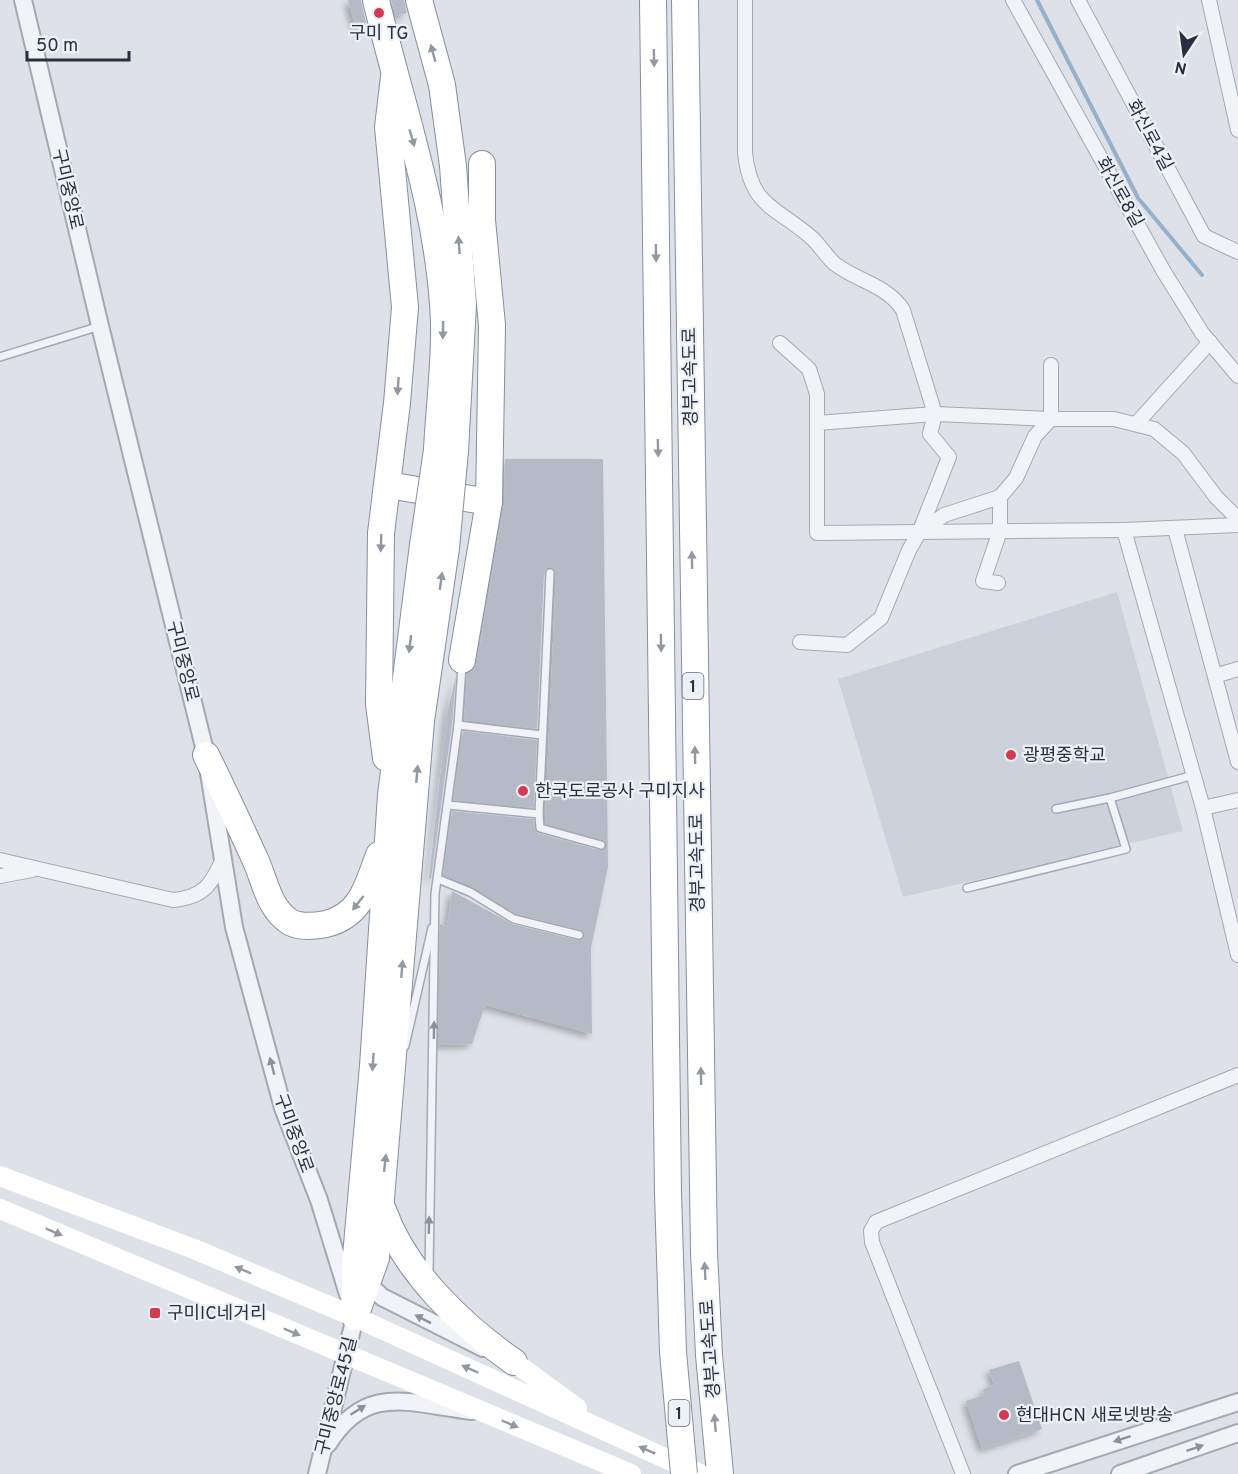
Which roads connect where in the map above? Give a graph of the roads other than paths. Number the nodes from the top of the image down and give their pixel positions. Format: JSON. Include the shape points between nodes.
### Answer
{"nodes":[{"id":1,"x":23,"y":0,"type":"edge"},
{"id":2,"x":376,"y":0,"type":"edge"},
{"id":3,"x":419,"y":0,"type":"edge"},
{"id":4,"x":653,"y":0,"type":"edge"},
{"id":5,"x":685,"y":0,"type":"edge"},
{"id":6,"x":744,"y":0,"type":"edge"},
{"id":7,"x":1013,"y":0,"type":"edge"},
{"id":8,"x":1078,"y":0,"type":"edge"},
{"id":9,"x":1209,"y":0,"type":"edge"},
{"id":10,"x":394,"y":77,"type":"junction"},
{"id":11,"x":1238,"y":130,"type":"edge"},
{"id":12,"x":482,"y":164,"type":"dead end"},
{"id":13,"x":1238,"y":252,"type":"edge"},
{"id":14,"x":100,"y":326,"type":"junction"},
{"id":15,"x":1210,"y":342,"type":"junction"},
{"id":16,"x":780,"y":343,"type":"dead end"},
{"id":17,"x":0,"y":357,"type":"edge"},
{"id":18,"x":1051,"y":365,"type":"dead end"},
{"id":19,"x":1238,"y":376,"type":"edge"},
{"id":20,"x":935,"y":414,"type":"junction"},
{"id":21,"x":1051,"y":420,"type":"junction"},
{"id":22,"x":817,"y":423,"type":"junction"},
{"id":23,"x":1136,"y":424,"type":"junction"},
{"id":24,"x":446,"y":450,"type":"junction"},
{"id":25,"x":388,"y":485,"type":"junction"},
{"id":26,"x":1000,"y":497,"type":"junction"},
{"id":27,"x":489,"y":502,"type":"junction"},
{"id":28,"x":1238,"y":519,"type":"edge"},
{"id":29,"x":1238,"y":525,"type":"edge"},
{"id":30,"x":1175,"y":529,"type":"junction"},
{"id":31,"x":1124,"y":530,"type":"junction"},
{"id":32,"x":1000,"y":531,"type":"junction"},
{"id":33,"x":919,"y":533,"type":"junction"},
{"id":34,"x":434,"y":546,"type":"junction"},
{"id":35,"x":550,"y":573,"type":"dead end"},
{"id":36,"x":998,"y":583,"type":"dead end"},
{"id":37,"x":800,"y":642,"type":"dead end"},
{"id":38,"x":462,"y":660,"type":"joint"},
{"id":39,"x":1238,"y":669,"type":"edge"},
{"id":40,"x":1215,"y":676,"type":"junction"},
{"id":41,"x":458,"y":725,"type":"junction"},
{"id":42,"x":542,"y":735,"type":"junction"},
{"id":43,"x":206,"y":755,"type":"junction"},
{"id":44,"x":1238,"y":762,"type":"edge"},
{"id":45,"x":1194,"y":775,"type":"junction"},
{"id":46,"x":391,"y":795,"type":"junction"},
{"id":47,"x":1110,"y":798,"type":"junction"},
{"id":48,"x":1238,"y":800,"type":"edge"},
{"id":49,"x":448,"y":805,"type":"junction"},
{"id":50,"x":1203,"y":808,"type":"junction"},
{"id":51,"x":1056,"y":809,"type":"dead end"},
{"id":52,"x":539,"y":814,"type":"junction"},
{"id":53,"x":388,"y":830,"type":"junction"},
{"id":54,"x":601,"y":845,"type":"dead end"},
{"id":55,"x":0,"y":853,"type":"edge"},
{"id":56,"x":223,"y":859,"type":"junction"},
{"id":57,"x":0,"y":860,"type":"edge"},
{"id":58,"x":40,"y":869,"type":"junction"},
{"id":59,"x":0,"y":876,"type":"edge"},
{"id":60,"x":438,"y":879,"type":"junction"},
{"id":61,"x":967,"y":888,"type":"dead end"},
{"id":62,"x":435,"y":915,"type":"junction"},
{"id":63,"x":579,"y":935,"type":"dead end"},
{"id":64,"x":1238,"y":955,"type":"edge"},
{"id":65,"x":405,"y":1050,"type":"dead end"},
{"id":66,"x":402,"y":1062,"type":"dead end"},
{"id":67,"x":1238,"y":1075,"type":"edge"},
{"id":68,"x":390,"y":1119,"type":"junction"},
{"id":69,"x":0,"y":1169,"type":"edge"},
{"id":70,"x":0,"y":1176,"type":"edge"},
{"id":71,"x":35,"y":1189,"type":"junction"},
{"id":72,"x":319,"y":1200,"type":"junction"},
{"id":73,"x":381,"y":1204,"type":"junction"},
{"id":74,"x":6,"y":1213,"type":"edge"},
{"id":75,"x":361,"y":1274,"type":"junction"},
{"id":76,"x":429,"y":1283,"type":"junction"},
{"id":77,"x":355,"y":1317,"type":"junction"},
{"id":78,"x":346,"y":1355,"type":"junction"},
{"id":79,"x":514,"y":1362,"type":"junction"},
{"id":80,"x":1238,"y":1402,"type":"edge"},
{"id":81,"x":483,"y":1412,"type":"junction"},
{"id":82,"x":610,"y":1433,"type":"junction"},
{"id":83,"x":1238,"y":1433,"type":"edge"},
{"id":84,"x":321,"y":1455,"type":"junction"},
{"id":85,"x":317,"y":1474,"type":"edge"},
{"id":86,"x":631,"y":1474,"type":"edge"},
{"id":87,"x":684,"y":1474,"type":"edge"},
{"id":88,"x":700,"y":1474,"type":"edge"},
{"id":89,"x":720,"y":1474,"type":"edge"},
{"id":90,"x":963,"y":1474,"type":"edge"},
{"id":91,"x":1018,"y":1474,"type":"edge"},
{"id":92,"x":1120,"y":1474,"type":"edge"}],
"edges":[{"from":1,"to":14,"type":"street","name":"구미중앙로"},
{"from":2,"to":10,"type":"highway"},
{"from":24,"to":3,"type":"highway","one_way":true,"via":[[463,304],[453,166],[442,85]]},
{"from":4,"to":87,"type":"highway","name":"경부고속도로","number":"1","one_way":true,"bridge":true,"via":[[668,1194],[673,1352]]},
{"from":89,"to":5,"type":"highway","name":"경부고속도로","number":"1","one_way":true,"via":[[704,1252]]},
{"from":6,"to":20,"type":"street","via":[[747,177],[762,200],[814,240],[835,263],[895,297],[903,309]]},
{"from":7,"to":15,"type":"street","name":"화신로8길","via":[[1164,272]]},
{"from":8,"to":13,"type":"street","name":"화신로4길","via":[[1204,236]]},
{"from":9,"to":11,"type":"street"},
{"from":10,"to":24,"type":"highway","one_way":true,"via":[[425,185],[439,274],[444,322]]},
{"from":10,"to":25,"type":"highway","one_way":true,"via":[[388,127],[405,307]]},
{"from":12,"to":27,"type":"highway","via":[[482,220],[492,325]]},
{"from":14,"to":17,"type":"lane"},
{"from":14,"to":43,"type":"street","name":"구미중앙로"},
{"from":15,"to":19,"type":"street","name":"화신로8길"},
{"from":15,"to":23,"type":"street"},
{"from":16,"to":22,"type":"street","via":[[808,369],[817,394]]},
{"from":18,"to":21,"type":"street"},
{"from":20,"to":21,"type":"street"},
{"from":20,"to":22,"type":"street"},
{"from":20,"to":33,"type":"street","via":[[930,434],[949,457]]},
{"from":21,"to":23,"type":"street","via":[[1096,418]]},
{"from":21,"to":26,"type":"street","via":[[1035,436],[1016,478]]},
{"from":22,"to":33,"type":"street","via":[[817,533]]},
{"from":23,"to":28,"type":"street","via":[[1154,429],[1183,453]]},
{"from":24,"to":34,"type":"highway","bridge":true},
{"from":25,"to":27,"type":"highway"},
{"from":25,"to":46,"type":"highway","one_way":true,"via":[[381,544],[379,704]]},
{"from":26,"to":32,"type":"street"},
{"from":26,"to":33,"type":"street","via":[[944,516]]},
{"from":27,"to":38,"type":"highway"},
{"from":29,"to":30,"type":"street"},
{"from":30,"to":31,"type":"street"},
{"from":30,"to":40,"type":"street"},
{"from":31,"to":32,"type":"street"},
{"from":31,"to":45,"type":"street"},
{"from":32,"to":33,"type":"street"},
{"from":32,"to":36,"type":"street","via":[[983,580]]},
{"from":33,"to":37,"type":"street","via":[[881,618],[847,645]]},
{"from":34,"to":46,"type":"highway","one_way":true},
{"from":68,"to":34,"type":"highway","one_way":true},
{"from":35,"to":42,"type":"lane"},
{"from":38,"to":41,"type":"lane"},
{"from":39,"to":40,"type":"street"},
{"from":40,"to":44,"type":"street"},
{"from":41,"to":42,"type":"lane"},
{"from":41,"to":49,"type":"lane"},
{"from":42,"to":52,"type":"lane"},
{"from":53,"to":43,"type":"highway","one_way":true,"via":[[363,898],[343,920],[313,927],[291,922],[274,906]]},
{"from":43,"to":56,"type":"street","name":"구미중앙로"},
{"from":45,"to":47,"type":"lane"},
{"from":45,"to":50,"type":"street"},
{"from":46,"to":53,"type":"highway"},
{"from":47,"to":51,"type":"lane"},
{"from":47,"to":61,"type":"lane","via":[[1126,849]]},
{"from":48,"to":50,"type":"street"},
{"from":49,"to":52,"type":"lane"},
{"from":49,"to":60,"type":"lane"},
{"from":50,"to":64,"type":"street"},
{"from":52,"to":54,"type":"lane","via":[[540,828]]},
{"from":53,"to":75,"type":"highway","one_way":true},
{"from":55,"to":58,"type":"street"},
{"from":56,"to":58,"type":"street","via":[[214,879],[202,892],[173,900]]},
{"from":72,"to":56,"type":"street","name":"구미중앙로","one_way":true,"via":[[283,1108],[234,927]]},
{"from":57,"to":58,"type":"street"},
{"from":58,"to":59,"type":"street"},
{"from":60,"to":62,"type":"lane"},
{"from":60,"to":63,"type":"lane","via":[[470,892],[514,919]]},
{"from":62,"to":65,"type":"lane"},
{"from":76,"to":62,"type":"lane","one_way":true},
{"from":66,"to":68,"type":"lane"},
{"from":67,"to":90,"type":"street","via":[[881,1218],[873,1226],[872,1242]]},
{"from":73,"to":68,"type":"highway","one_way":true},
{"from":69,"to":71,"type":"main road"},
{"from":70,"to":71,"type":"main road"},
{"from":77,"to":71,"type":"main road","one_way":true},
{"from":72,"to":75,"type":"street"},
{"from":72,"to":77,"type":"street","name":"구미중앙로"},
{"from":73,"to":75,"type":"highway","via":[[376,1258]]},
{"from":73,"to":76,"type":"highway","via":[[399,1247]]},
{"from":74,"to":78,"type":"main road","one_way":true},
{"from":75,"to":77,"type":"highway"},
{"from":79,"to":75,"type":"street","one_way":true,"via":[[382,1298]]},
{"from":76,"to":79,"type":"highway","via":[[446,1305]]},
{"from":77,"to":78,"type":"street","name":"구미중앙로45길"},
{"from":82,"to":77,"type":"main road","one_way":true},
{"from":78,"to":81,"type":"main road"},
{"from":78,"to":84,"type":"street","name":"구미중앙로45길"},
{"from":79,"to":82,"type":"main road"},
{"from":80,"to":91,"type":"street","one_way":true},
{"from":84,"to":81,"type":"street","one_way":true,"via":[[349,1416],[373,1402]]},
{"from":81,"to":86,"type":"main road","one_way":true},
{"from":88,"to":82,"type":"main road","one_way":true},
{"from":92,"to":83,"type":"street","one_way":true},
{"from":84,"to":85,"type":"street","name":"구미중앙로45길"}]}
